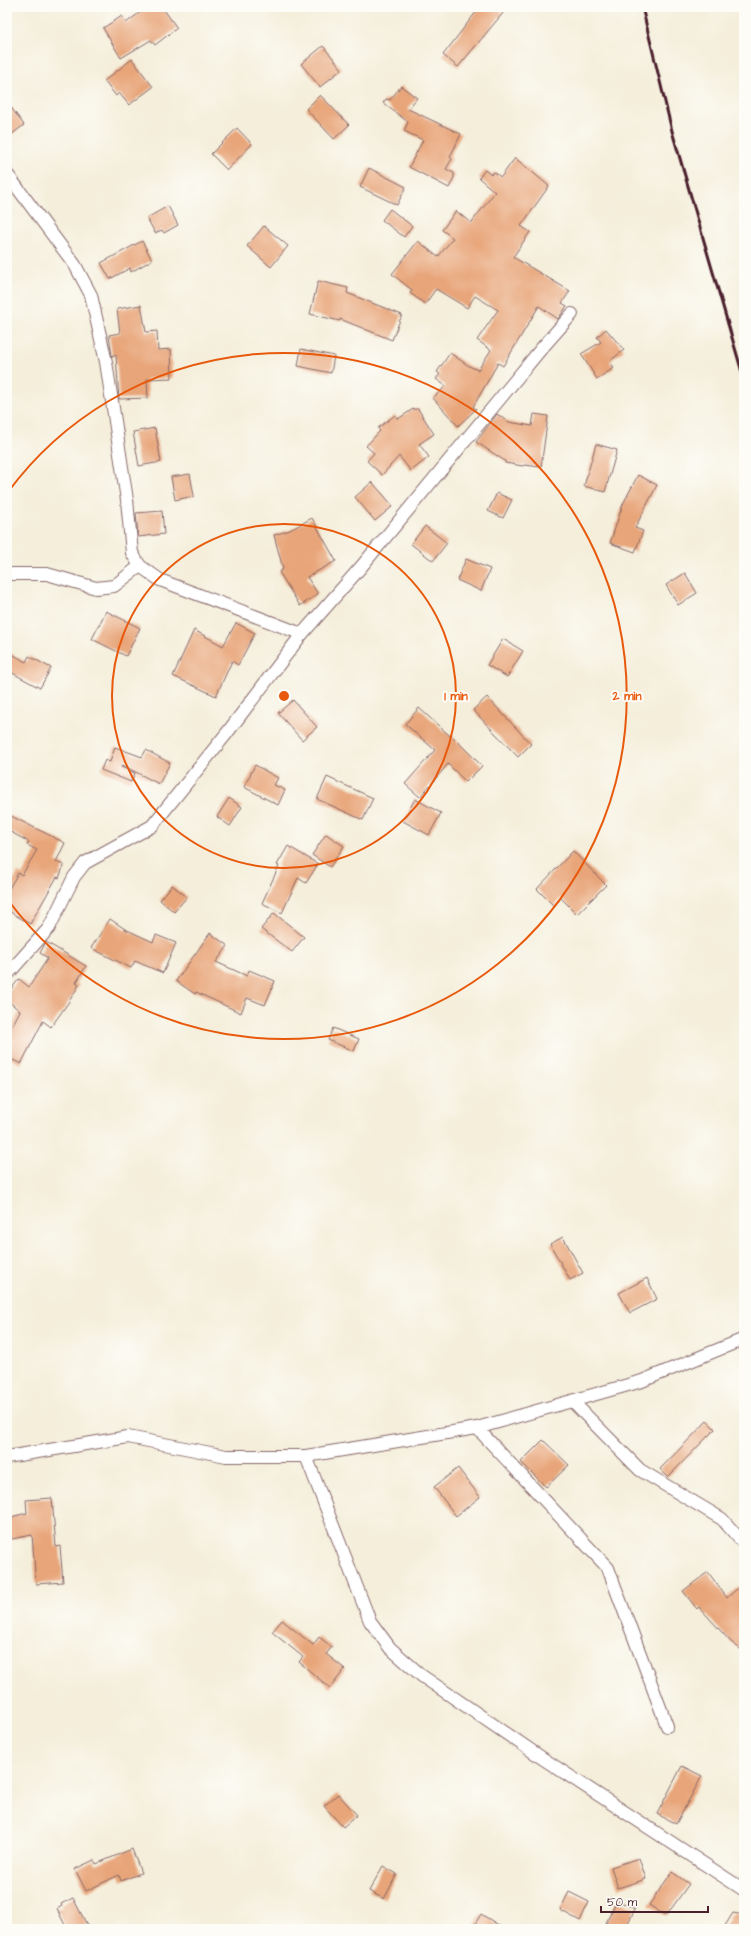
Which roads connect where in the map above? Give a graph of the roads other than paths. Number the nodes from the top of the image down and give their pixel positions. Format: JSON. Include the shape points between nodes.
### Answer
{"nodes":[{"id":1,"x":7,"y":174,"type":"edge"},
{"id":2,"x":572,"y":314,"type":"dead end"},
{"id":3,"x":140,"y":566,"type":"junction"},
{"id":4,"x":7,"y":574,"type":"edge"},
{"id":5,"x":302,"y":634,"type":"junction"},
{"id":6,"x":7,"y":975,"type":"edge"},
{"id":7,"x":744,"y":1339,"type":"edge"},
{"id":8,"x":572,"y":1401,"type":"junction"},
{"id":9,"x":478,"y":1428,"type":"junction"},
{"id":10,"x":306,"y":1456,"type":"junction"},
{"id":11,"x":7,"y":1457,"type":"edge"},
{"id":12,"x":744,"y":1544,"type":"edge"},
{"id":13,"x":666,"y":1726,"type":"dead end"},
{"id":14,"x":744,"y":1890,"type":"edge"}],
"edges":[{"from":1,"to":3,"type":"street","via":[[75,265],[91,295],[106,362],[127,500],[132,553]]},
{"from":2,"to":5,"type":"street"},
{"from":3,"to":4,"type":"street","via":[[114,586],[96,588],[47,574]]},
{"from":3,"to":5,"type":"street","via":[[160,580]]},
{"from":5,"to":6,"type":"street","via":[[152,826],[85,863],[74,877],[49,928]]},
{"from":7,"to":8,"type":"street","via":[[642,1381]]},
{"from":8,"to":9,"type":"street"},
{"from":8,"to":12,"type":"street","via":[[640,1470],[722,1519]]},
{"from":9,"to":10,"type":"street"},
{"from":9,"to":13,"type":"street","via":[[608,1568]]},
{"from":10,"to":11,"type":"street","via":[[226,1456],[128,1437]]},
{"from":10,"to":14,"type":"street","via":[[370,1620],[390,1648],[422,1676]]}]}
